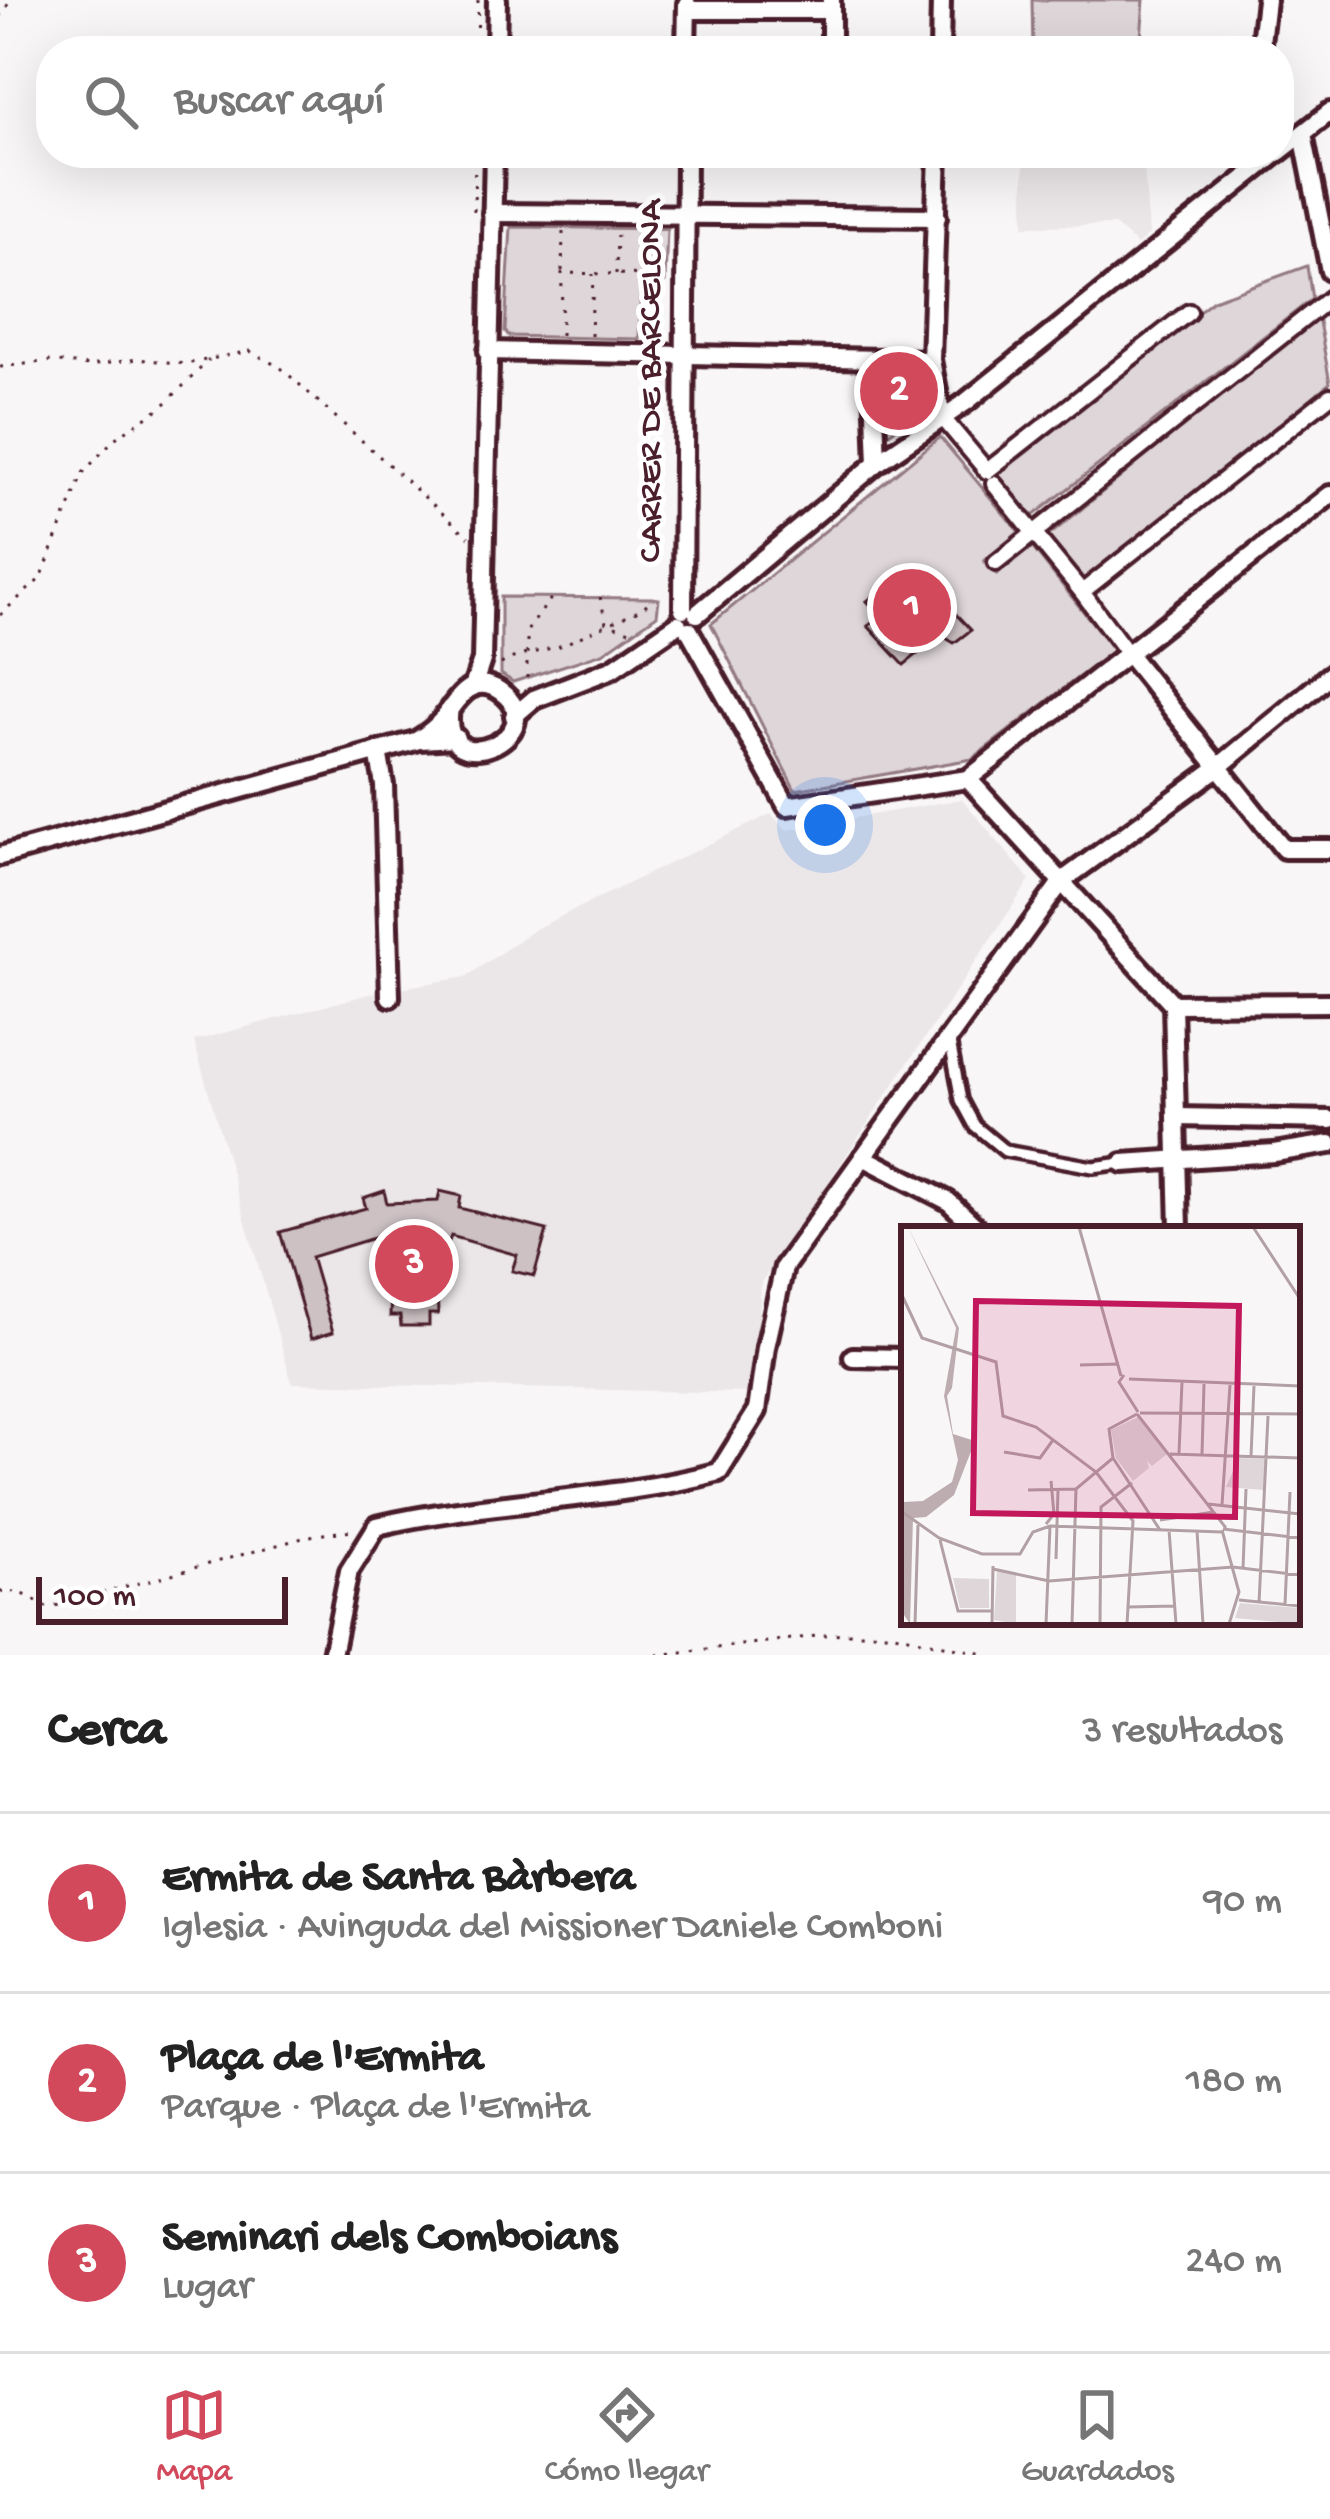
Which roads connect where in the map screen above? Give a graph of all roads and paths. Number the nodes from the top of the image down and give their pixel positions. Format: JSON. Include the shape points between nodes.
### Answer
{"nodes":[{"id":1,"x":11,"y":0,"type":"edge"},
{"id":2,"x":478,"y":0,"type":"edge"},
{"id":3,"x":497,"y":0,"type":"edge"},
{"id":4,"x":941,"y":0,"type":"edge"},
{"id":5,"x":1265,"y":0,"type":"edge"},
{"id":6,"x":687,"y":5,"type":"edge"},
{"id":7,"x":831,"y":5,"type":"edge"},
{"id":8,"x":0,"y":17,"type":"edge"},
{"id":9,"x":477,"y":36,"type":"edge"},
{"id":10,"x":496,"y":36,"type":"edge"},
{"id":11,"x":686,"y":36,"type":"edge"},
{"id":12,"x":831,"y":36,"type":"edge"},
{"id":13,"x":940,"y":36,"type":"edge"},
{"id":14,"x":1262,"y":36,"type":"edge"},
{"id":15,"x":1330,"y":112,"type":"edge"},
{"id":16,"x":1303,"y":134,"type":"junction"},
{"id":17,"x":1294,"y":140,"type":"edge"},
{"id":18,"x":494,"y":168,"type":"edge"},
{"id":19,"x":686,"y":168,"type":"edge"},
{"id":20,"x":938,"y":168,"type":"edge"},
{"id":21,"x":1250,"y":168,"type":"edge"},
{"id":22,"x":1257,"y":168,"type":"edge"},
{"id":23,"x":1250,"y":173,"type":"junction"},
{"id":24,"x":492,"y":213,"type":"junction"},
{"id":25,"x":686,"y":216,"type":"junction"},
{"id":26,"x":937,"y":218,"type":"junction"},
{"id":27,"x":563,"y":227,"type":"dead end"},
{"id":28,"x":617,"y":228,"type":"dead end"},
{"id":29,"x":1330,"y":271,"type":"edge"},
{"id":30,"x":562,"y":273,"type":"junction"},
{"id":31,"x":592,"y":273,"type":"junction"},
{"id":32,"x":616,"y":274,"type":"junction"},
{"id":33,"x":665,"y":275,"type":"dead end"},
{"id":34,"x":1330,"y":298,"type":"edge"},
{"id":35,"x":1189,"y":312,"type":"dead end"},
{"id":36,"x":560,"y":337,"type":"dead end"},
{"id":37,"x":591,"y":338,"type":"dead end"},
{"id":38,"x":488,"y":351,"type":"junction"},
{"id":39,"x":683,"y":356,"type":"junction"},
{"id":40,"x":211,"y":359,"type":"junction"},
{"id":41,"x":873,"y":360,"type":"junction"},
{"id":42,"x":931,"y":360,"type":"junction"},
{"id":43,"x":0,"y":367,"type":"edge"},
{"id":44,"x":1330,"y":396,"type":"edge"},
{"id":45,"x":942,"y":417,"type":"junction"},
{"id":46,"x":877,"y":464,"type":"junction"},
{"id":47,"x":994,"y":484,"type":"dead end"},
{"id":48,"x":1330,"y":495,"type":"edge"},
{"id":49,"x":1033,"y":533,"type":"junction"},
{"id":50,"x":483,"y":558,"type":"junction"},
{"id":51,"x":996,"y":563,"type":"dead end"},
{"id":52,"x":1082,"y":592,"type":"junction"},
{"id":53,"x":552,"y":597,"type":"dead end"},
{"id":54,"x":600,"y":598,"type":"dead end"},
{"id":55,"x":652,"y":598,"type":"dead end"},
{"id":56,"x":0,"y":615,"type":"edge"},
{"id":57,"x":687,"y":619,"type":"junction"},
{"id":58,"x":606,"y":623,"type":"junction"},
{"id":59,"x":633,"y":632,"type":"dead end"},
{"id":60,"x":526,"y":654,"type":"junction"},
{"id":61,"x":1128,"y":654,"type":"junction"},
{"id":62,"x":482,"y":660,"type":"junction"},
{"id":63,"x":501,"y":664,"type":"dead end"},
{"id":64,"x":1330,"y":676,"type":"edge"},
{"id":65,"x":527,"y":678,"type":"dead end"},
{"id":66,"x":472,"y":687,"type":"junction"},
{"id":67,"x":499,"y":692,"type":"junction"},
{"id":68,"x":535,"y":699,"type":"junction"},
{"id":69,"x":450,"y":708,"type":"junction"},
{"id":70,"x":514,"y":716,"type":"junction"},
{"id":71,"x":456,"y":738,"type":"junction"},
{"id":72,"x":418,"y":740,"type":"junction"},
{"id":73,"x":378,"y":751,"type":"junction"},
{"id":74,"x":1216,"y":768,"type":"junction"},
{"id":75,"x":968,"y":779,"type":"junction"},
{"id":76,"x":1330,"y":849,"type":"edge"},
{"id":77,"x":0,"y":856,"type":"edge"},
{"id":78,"x":1062,"y":880,"type":"junction"},
{"id":79,"x":390,"y":997,"type":"dead end"},
{"id":80,"x":1330,"y":1003,"type":"edge"},
{"id":81,"x":1173,"y":1004,"type":"junction"},
{"id":82,"x":950,"y":1037,"type":"junction"},
{"id":83,"x":1176,"y":1118,"type":"junction"},
{"id":84,"x":1330,"y":1120,"type":"edge"},
{"id":85,"x":1330,"y":1144,"type":"edge"},
{"id":86,"x":863,"y":1156,"type":"junction"},
{"id":87,"x":1177,"y":1159,"type":"junction"},
{"id":88,"x":1123,"y":1163,"type":"joint"},
{"id":89,"x":976,"y":1226,"type":"edge"},
{"id":90,"x":1179,"y":1226,"type":"edge"},
{"id":91,"x":853,"y":1357,"type":"dead end"},
{"id":92,"x":901,"y":1358,"type":"edge"},
{"id":93,"x":377,"y":1526,"type":"junction"},
{"id":94,"x":0,"y":1592,"type":"edge"},
{"id":95,"x":332,"y":1655,"type":"edge"},
{"id":96,"x":657,"y":1655,"type":"edge"},
{"id":97,"x":989,"y":1655,"type":"edge"}],
"edges":[{"from":1,"to":8,"type":"path"},
{"from":2,"to":9,"type":"path"},
{"from":3,"to":10,"type":"street"},
{"from":4,"to":13,"type":"street"},
{"from":5,"to":14,"type":"street"},
{"from":6,"to":7,"type":"street"},
{"from":6,"to":11,"type":"street"},
{"from":7,"to":12,"type":"street"},
{"from":15,"to":16,"type":"street"},
{"from":16,"to":17,"type":"street"},
{"from":16,"to":29,"type":"street"},
{"from":18,"to":24,"type":"street"},
{"from":19,"to":25,"type":"street","name":"CARRER DE BARCELONA"},
{"from":20,"to":26,"type":"street"},
{"from":21,"to":23,"type":"street"},
{"from":22,"to":23,"type":"street"},
{"from":23,"to":45,"type":"street"},
{"from":24,"to":25,"type":"street"},
{"from":24,"to":38,"type":"street"},
{"from":25,"to":26,"type":"street"},
{"from":25,"to":39,"type":"street","name":"CARRER DE BARCELONA"},
{"from":26,"to":42,"type":"street"},
{"from":27,"to":30,"type":"path"},
{"from":28,"to":32,"type":"path"},
{"from":30,"to":31,"type":"path"},
{"from":30,"to":36,"type":"path"},
{"from":31,"to":32,"type":"path"},
{"from":31,"to":37,"type":"path"},
{"from":32,"to":33,"type":"path"},
{"from":34,"to":49,"type":"street"},
{"from":35,"to":45,"type":"street","via":[[987,472]]},
{"from":38,"to":39,"type":"street"},
{"from":38,"to":50,"type":"street"},
{"from":39,"to":41,"type":"street"},
{"from":39,"to":57,"type":"street","name":"CARRER DE BARCELONA"},
{"from":40,"to":43,"type":"path"},
{"from":40,"to":50,"type":"path","via":[[250,352],[281,368]]},
{"from":40,"to":56,"type":"path","via":[[83,473],[41,578]]},
{"from":41,"to":42,"type":"street"},
{"from":41,"to":46,"type":"street"},
{"from":42,"to":45,"type":"street"},
{"from":44,"to":52,"type":"street"},
{"from":45,"to":46,"type":"street"},
{"from":46,"to":57,"type":"street"},
{"from":47,"to":49,"type":"street"},
{"from":48,"to":61,"type":"street"},
{"from":49,"to":51,"type":"street"},
{"from":49,"to":52,"type":"street"},
{"from":50,"to":62,"type":"street"},
{"from":52,"to":61,"type":"street"},
{"from":53,"to":60,"type":"path","via":[[530,624]]},
{"from":54,"to":58,"type":"path"},
{"from":55,"to":58,"type":"path"},
{"from":57,"to":68,"type":"street","via":[[612,669]]},
{"from":57,"to":75,"type":"street","via":[[787,806]]},
{"from":58,"to":59,"type":"path"},
{"from":58,"to":60,"type":"path"},
{"from":60,"to":63,"type":"path"},
{"from":60,"to":65,"type":"path"},
{"from":61,"to":74,"type":"street"},
{"from":61,"to":75,"type":"street"},
{"from":62,"to":66,"type":"street"},
{"from":62,"to":67,"type":"street"},
{"from":64,"to":74,"type":"street"},
{"from":66,"to":67,"type":"street"},
{"from":66,"to":69,"type":"street"},
{"from":67,"to":68,"type":"street"},
{"from":67,"to":70,"type":"street"},
{"from":68,"to":70,"type":"street"},
{"from":69,"to":71,"type":"street"},
{"from":69,"to":72,"type":"street"},
{"from":70,"to":71,"type":"street","via":[[493,748],[472,750]]},
{"from":71,"to":72,"type":"street"},
{"from":72,"to":73,"type":"street"},
{"from":73,"to":77,"type":"street"},
{"from":73,"to":79,"type":"street"},
{"from":74,"to":76,"type":"street","via":[[1284,849]]},
{"from":74,"to":78,"type":"street"},
{"from":75,"to":78,"type":"street"},
{"from":78,"to":81,"type":"street"},
{"from":78,"to":82,"type":"street"},
{"from":80,"to":81,"type":"street"},
{"from":81,"to":83,"type":"street"},
{"from":82,"to":86,"type":"street"},
{"from":82,"to":88,"type":"lane","via":[[961,1100],[975,1126],[1005,1151],[1093,1167]]},
{"from":83,"to":84,"type":"street"},
{"from":83,"to":87,"type":"street"},
{"from":85,"to":87,"type":"street"},
{"from":86,"to":89,"type":"street","via":[[948,1201]]},
{"from":86,"to":93,"type":"street","via":[[784,1267],[757,1411],[719,1472]]},
{"from":87,"to":88,"type":"street"},
{"from":87,"to":90,"type":"street"},
{"from":91,"to":92,"type":"street"},
{"from":93,"to":94,"type":"path","via":[[310,1536],[47,1608]]},
{"from":93,"to":95,"type":"street","via":[[349,1571]]},
{"from":96,"to":97,"type":"path","via":[[890,1633]]}]}
